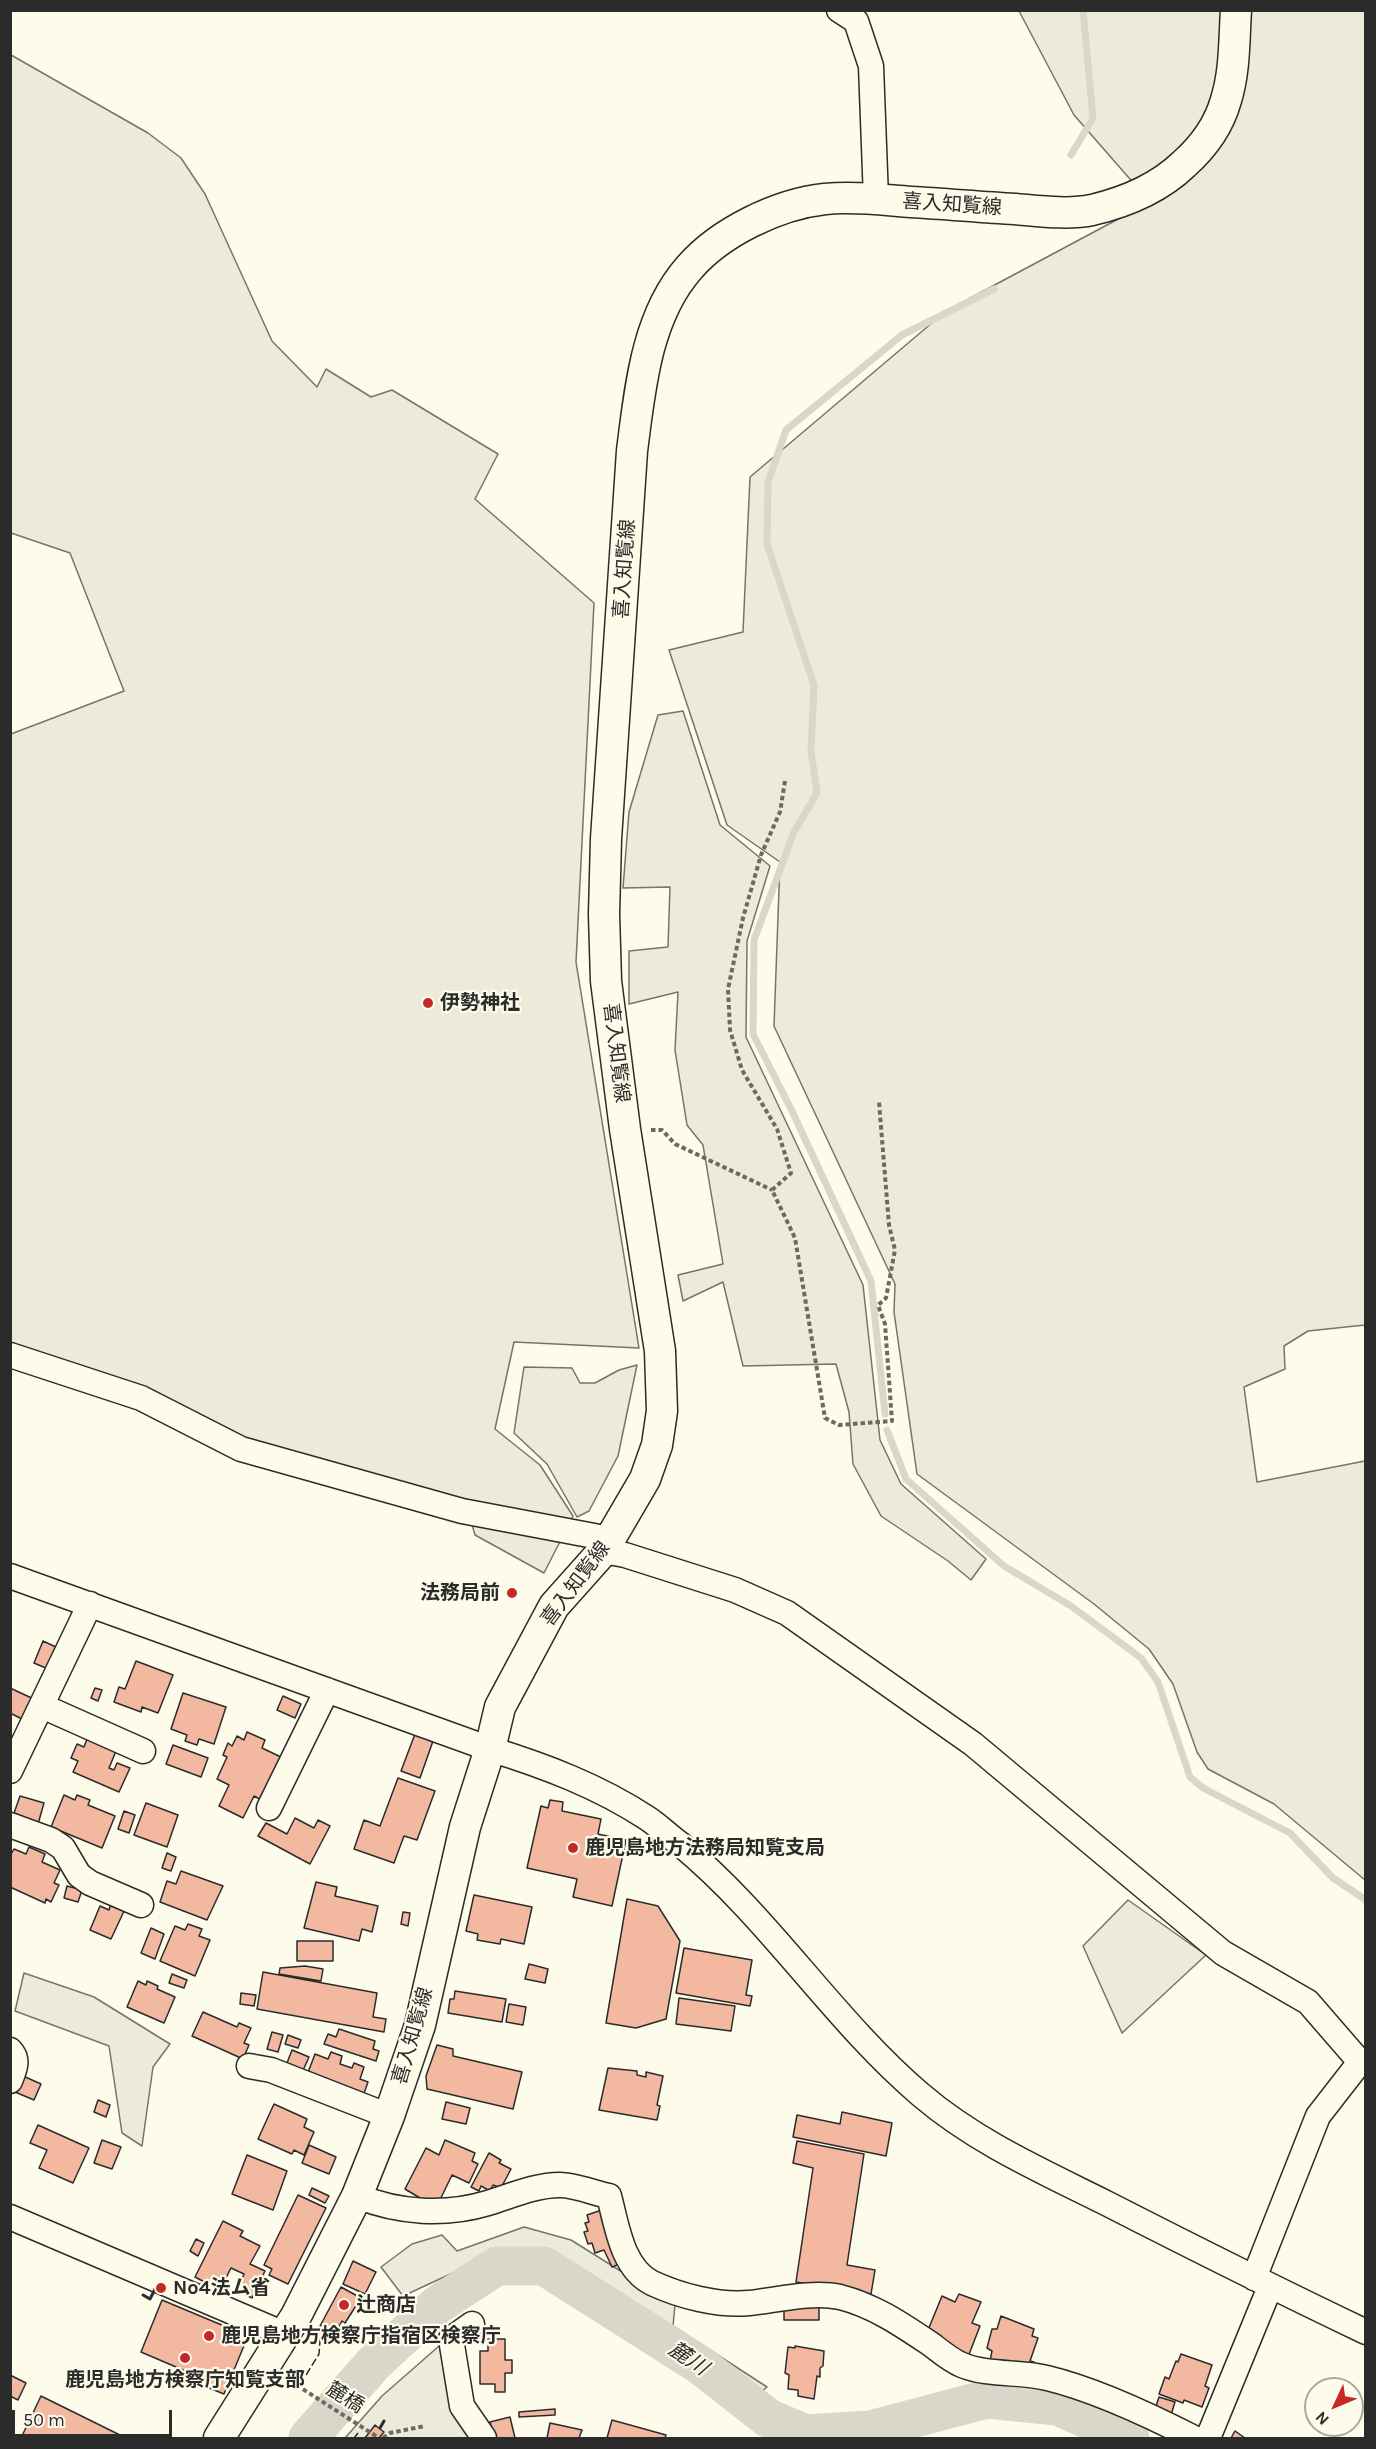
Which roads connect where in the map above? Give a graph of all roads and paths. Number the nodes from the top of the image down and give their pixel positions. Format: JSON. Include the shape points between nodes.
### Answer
{"nodes":[{"id":1,"x":839,"y":10,"type":"edge"},
{"id":2,"x":1236,"y":10,"type":"edge"},
{"id":3,"x":876,"y":199,"type":"junction"},
{"id":4,"x":785,"y":781,"type":"dead end"},
{"id":5,"x":879,"y":1102,"type":"dead end"},
{"id":6,"x":625,"y":1129,"type":"junction"},
{"id":7,"x":772,"y":1190,"type":"junction"},
{"id":8,"x":10,"y":1355,"type":"edge"},
{"id":9,"x":607,"y":1545,"type":"junction"},
{"id":10,"x":10,"y":1576,"type":"edge"},
{"id":11,"x":90,"y":1604,"type":"junction"},
{"id":12,"x":327,"y":1690,"type":"junction"},
{"id":13,"x":42,"y":1706,"type":"junction"},
{"id":14,"x":490,"y":1749,"type":"junction"},
{"id":15,"x":143,"y":1751,"type":"dead end"},
{"id":16,"x":10,"y":1772,"type":"edge"},
{"id":17,"x":269,"y":1808,"type":"dead end"},
{"id":18,"x":10,"y":1825,"type":"edge"},
{"id":19,"x":141,"y":1905,"type":"dead end"},
{"id":20,"x":10,"y":2050,"type":"edge"},
{"id":21,"x":1362,"y":2061,"type":"edge"},
{"id":22,"x":249,"y":2066,"type":"dead end"},
{"id":23,"x":10,"y":2081,"type":"edge"},
{"id":24,"x":389,"y":2116,"type":"junction"},
{"id":25,"x":357,"y":2196,"type":"junction"},
{"id":26,"x":10,"y":2217,"type":"edge"},
{"id":27,"x":1262,"y":2282,"type":"junction"},
{"id":28,"x":472,"y":2324,"type":"dead end"},
{"id":29,"x":1365,"y":2331,"type":"edge"},
{"id":30,"x":284,"y":2334,"type":"junction"},
{"id":31,"x":279,"y":2374,"type":"dead end"},
{"id":32,"x":425,"y":2427,"type":"dead end"},
{"id":33,"x":219,"y":2439,"type":"edge"},
{"id":34,"x":381,"y":2439,"type":"edge"},
{"id":35,"x":484,"y":2439,"type":"edge"},
{"id":36,"x":1194,"y":2439,"type":"edge"},
{"id":37,"x":1208,"y":2439,"type":"edge"}],
"edges":[{"from":1,"to":3,"type":"street","via":[[856,21],[871,66]]},
{"from":2,"to":3,"type":"main road","name":"喜入知覧線","via":[[1226,102],[1212,131],[1169,178],[1136,196],[1090,210],[1052,212]]},
{"from":3,"to":6,"type":"main road","name":"喜入知覧線","via":[[825,200],[784,209],[739,228],[690,267],[670,297],[648,354],[632,451],[606,839],[606,981]]},
{"from":4,"to":7,"type":"path","via":[[780,812],[761,855],[743,918],[728,989],[730,1030],[742,1070],[777,1129],[791,1173]]},
{"from":5,"to":7,"type":"path","via":[[889,1225],[895,1250],[886,1298],[879,1305],[885,1324],[892,1421],[839,1425],[825,1418],[795,1238]]},
{"from":6,"to":7,"type":"path","via":[[662,1130],[675,1144]]},
{"from":6,"to":9,"type":"main road","name":"喜入知覧線","via":[[660,1351],[662,1411],[657,1445],[645,1479]]},
{"from":8,"to":9,"type":"street","via":[[141,1398],[241,1449],[462,1511]]},
{"from":9,"to":14,"type":"main road","name":"喜入知覧線","via":[[554,1606],[500,1707]]},
{"from":9,"to":21,"type":"street","via":[[625,1555],[735,1590],[787,1613],[973,1744],[1223,1953],[1308,2002]]},
{"from":10,"to":11,"type":"street"},
{"from":11,"to":12,"type":"street"},
{"from":11,"to":13,"type":"street"},
{"from":12,"to":14,"type":"street"},
{"from":12,"to":17,"type":"street"},
{"from":13,"to":15,"type":"street"},
{"from":13,"to":16,"type":"street"},
{"from":14,"to":24,"type":"main road","name":"喜入知覧線","via":[[465,1827],[420,2025]]},
{"from":14,"to":27,"type":"street","via":[[551,1768],[648,1818],[707,1867],[762,1923],[866,2042],[913,2088],[978,2138]]},
{"from":18,"to":19,"type":"street","via":[[51,1840],[63,1848],[79,1875]]},
{"from":20,"to":23,"type":"street","via":[[17,2063]]},
{"from":21,"to":27,"type":"street","via":[[1318,2116]]},
{"from":22,"to":24,"type":"street","via":[[272,2070]]},
{"from":24,"to":25,"type":"main road","name":"喜入知覧線"},
{"from":25,"to":30,"type":"main road","name":"喜入知覧線"},
{"from":25,"to":36,"type":"street","via":[[392,2208],[419,2211],[459,2210],[560,2185],[609,2196],[623,2248],[632,2265],[652,2283],[723,2303],[838,2297],[883,2313],[961,2365],[1072,2385]]},
{"from":26,"to":30,"type":"street"},
{"from":27,"to":29,"type":"street"},
{"from":27,"to":37,"type":"street"},
{"from":28,"to":35,"type":"street","via":[[451,2339],[462,2406]]},
{"from":30,"to":33,"type":"main road","name":"喜入知覧線"},
{"from":31,"to":34,"type":"path","name":"麓橋"},
{"from":32,"to":34,"type":"path","via":[[390,2433]]}]}
